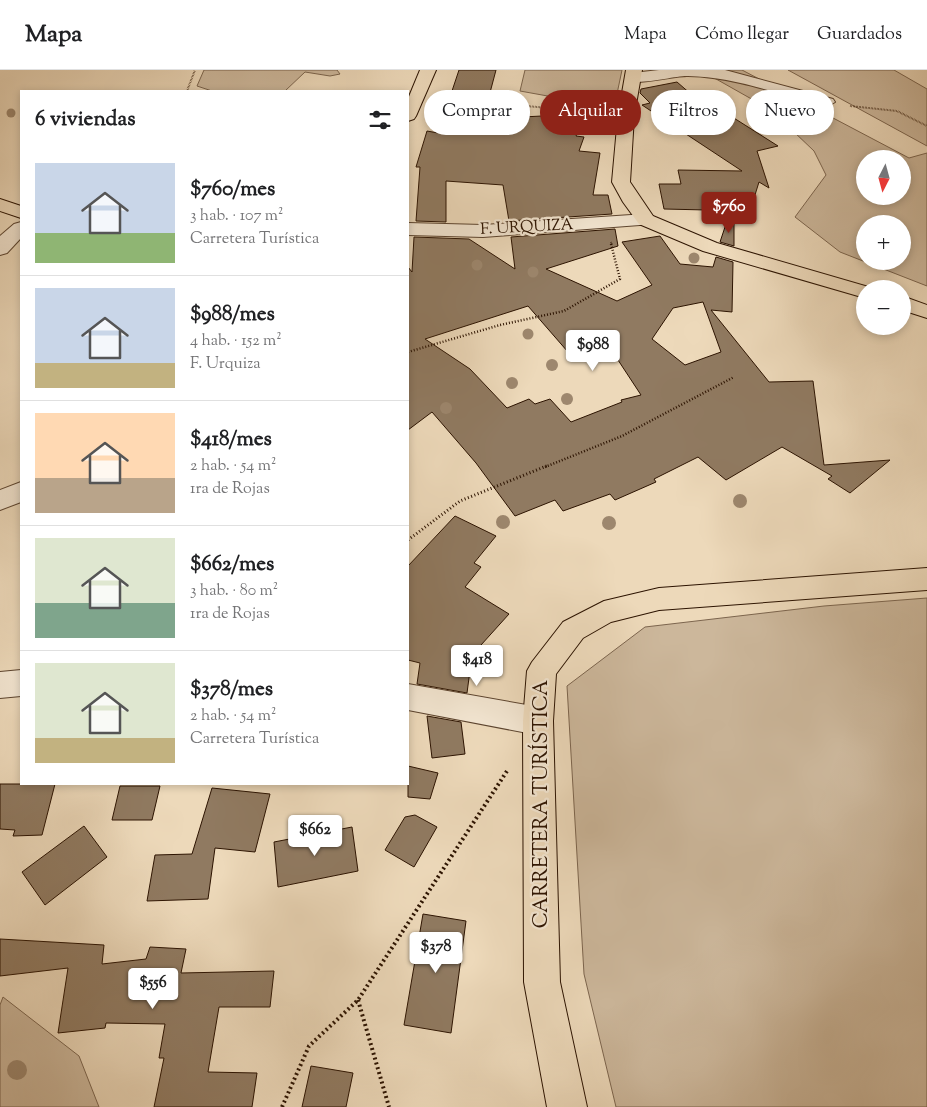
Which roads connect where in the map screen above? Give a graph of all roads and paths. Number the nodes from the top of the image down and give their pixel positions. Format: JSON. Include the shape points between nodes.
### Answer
{"nodes":[{"id":1,"x":195,"y":70,"type":"edge"},
{"id":2,"x":428,"y":70,"type":"edge"},
{"id":3,"x":634,"y":74,"type":"edge"},
{"id":4,"x":187,"y":90,"type":"edge"},
{"id":5,"x":631,"y":90,"type":"edge"},
{"id":6,"x":782,"y":90,"type":"edge"},
{"id":7,"x":834,"y":103,"type":"edge"},
{"id":8,"x":540,"y":107,"type":"edge"},
{"id":9,"x":411,"y":110,"type":"edge"},
{"id":10,"x":927,"y":126,"type":"edge"},
{"id":11,"x":625,"y":135,"type":"edge"},
{"id":12,"x":0,"y":205,"type":"edge"},
{"id":13,"x":20,"y":212,"type":"edge"},
{"id":14,"x":646,"y":220,"type":"junction"},
{"id":15,"x":20,"y":229,"type":"edge"},
{"id":16,"x":409,"y":229,"type":"edge"},
{"id":17,"x":0,"y":249,"type":"edge"},
{"id":18,"x":856,"y":289,"type":"edge"},
{"id":19,"x":911,"y":306,"type":"edge"},
{"id":20,"x":927,"y":312,"type":"edge"},
{"id":21,"x":409,"y":352,"type":"edge"},
{"id":22,"x":734,"y":377,"type":"dead end"},
{"id":23,"x":20,"y":491,"type":"edge"},
{"id":24,"x":0,"y":500,"type":"edge"},
{"id":25,"x":409,"y":539,"type":"edge"},
{"id":26,"x":927,"y":579,"type":"edge"},
{"id":27,"x":20,"y":683,"type":"edge"},
{"id":28,"x":0,"y":685,"type":"edge"},
{"id":29,"x":409,"y":697,"type":"edge"},
{"id":30,"x":538,"y":722,"type":"junction"},
{"id":31,"x":512,"y":763,"type":"dead end"},
{"id":32,"x":358,"y":1000,"type":"junction"},
{"id":33,"x":282,"y":1107,"type":"edge"},
{"id":34,"x":388,"y":1107,"type":"edge"},
{"id":35,"x":568,"y":1107,"type":"edge"}],
"edges":[{"from":1,"to":4,"type":"path"},
{"from":2,"to":9,"type":"main road"},
{"from":3,"to":5,"type":"main road"},
{"from":3,"to":6,"type":"street","via":[[719,73]]},
{"from":7,"to":10,"type":"path","via":[[897,111]]},
{"from":8,"to":9,"type":"path","via":[[515,105]]},
{"from":11,"to":14,"type":"main road","via":[[621,182]]},
{"from":12,"to":13,"type":"main road"},
{"from":14,"to":16,"type":"street","name":"F. URQUIZA","via":[[484,231]]},
{"from":14,"to":18,"type":"main road","via":[[710,247]]},
{"from":14,"to":21,"type":"path","via":[[610,237],[620,279],[564,311],[500,325]]},
{"from":15,"to":17,"type":"street"},
{"from":19,"to":20,"type":"main road"},
{"from":22,"to":25,"type":"path","via":[[622,436],[460,501]]},
{"from":23,"to":24,"type":"street"},
{"from":26,"to":30,"type":"main road","name":"CARRETERA TURÍSTICA","via":[[659,598],[604,612],[572,630],[542,671]]},
{"from":27,"to":28,"type":"street"},
{"from":29,"to":30,"type":"street"},
{"from":30,"to":35,"type":"main road","name":"CARRETERA TURÍSTICA","via":[[542,982]]},
{"from":31,"to":32,"type":"path"},
{"from":32,"to":33,"type":"path","via":[[309,1046]]},
{"from":32,"to":34,"type":"path"}]}
